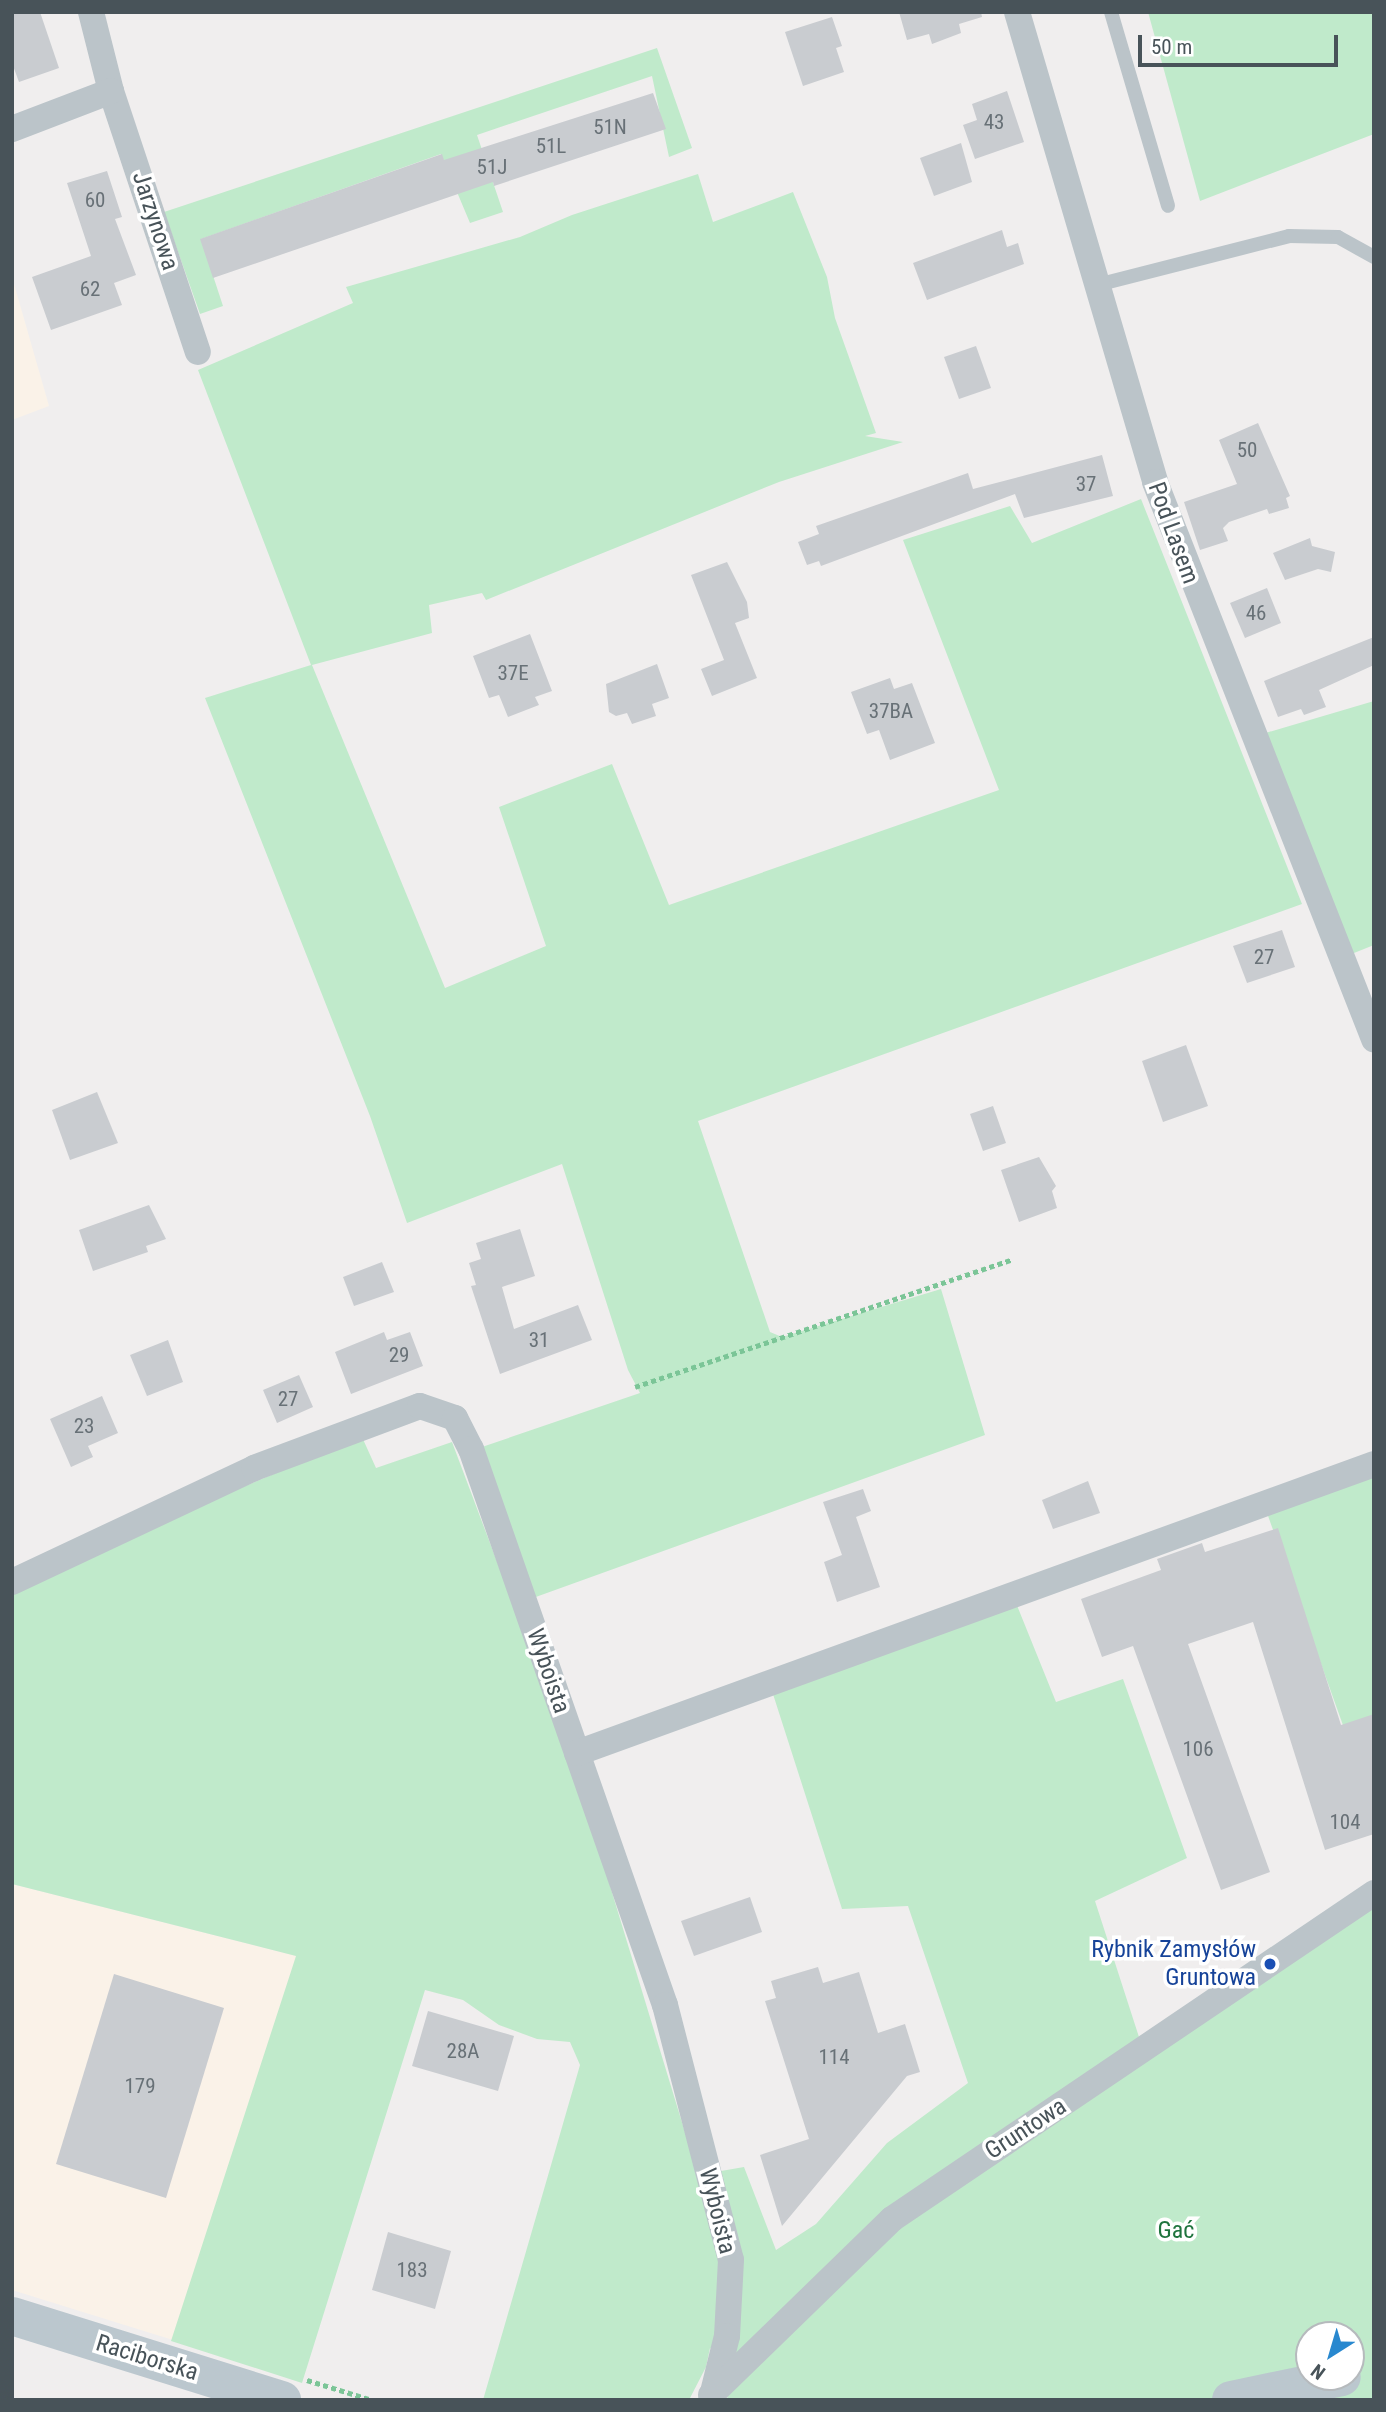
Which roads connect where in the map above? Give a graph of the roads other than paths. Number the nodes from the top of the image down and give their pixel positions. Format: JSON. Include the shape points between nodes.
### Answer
{"nodes":[{"id":1,"x":91,"y":12,"type":"edge"},
{"id":2,"x":1017,"y":12,"type":"edge"},
{"id":3,"x":1111,"y":12,"type":"edge"},
{"id":4,"x":111,"y":90,"type":"junction"},
{"id":5,"x":12,"y":129,"type":"edge"},
{"id":6,"x":1168,"y":206,"type":"dead end"},
{"id":7,"x":1374,"y":257,"type":"edge"},
{"id":8,"x":1097,"y":285,"type":"junction"},
{"id":9,"x":198,"y":352,"type":"dead end"},
{"id":10,"x":1374,"y":1039,"type":"edge"},
{"id":11,"x":1374,"y":1464,"type":"edge"},
{"id":12,"x":12,"y":1582,"type":"edge"},
{"id":13,"x":577,"y":1753,"type":"junction"},
{"id":14,"x":1374,"y":1893,"type":"edge"},
{"id":15,"x":12,"y":2316,"type":"edge"},
{"id":16,"x":727,"y":2336,"type":"junction"},
{"id":17,"x":755,"y":2356,"type":"junction"},
{"id":18,"x":1295,"y":2387,"type":"edge"},
{"id":19,"x":710,"y":2396,"type":"edge"},
{"id":20,"x":282,"y":2400,"type":"edge"},
{"id":21,"x":1231,"y":2400,"type":"edge"}],
"edges":[{"from":1,"to":4,"type":"street","name":"Jarzynowa"},
{"from":2,"to":8,"type":"street","name":"Pod Lasem"},
{"from":3,"to":6,"type":"lane"},
{"from":4,"to":5,"type":"street"},
{"from":4,"to":9,"type":"street","name":"Jarzynowa"},
{"from":7,"to":8,"type":"lane","via":[[1338,237],[1289,236]]},
{"from":8,"to":10,"type":"street","name":"Pod Lasem","via":[[1155,482],[1195,595]]},
{"from":11,"to":13,"type":"street"},
{"from":12,"to":13,"type":"street","name":"Wyboista","via":[[254,1468],[420,1406],[436,1408],[455,1418],[471,1449]]},
{"from":13,"to":16,"type":"street","name":"Wyboista","via":[[665,2005],[731,2260]]},
{"from":14,"to":17,"type":"street","name":"Gruntowa","via":[[892,2218]]},
{"from":15,"to":20,"type":"main road","name":"Raciborska"},
{"from":16,"to":17,"type":"street"},
{"from":16,"to":19,"type":"street","name":"Wyboista"},
{"from":17,"to":19,"type":"street","name":"Gruntowa"},
{"from":18,"to":21,"type":"main road"}]}
